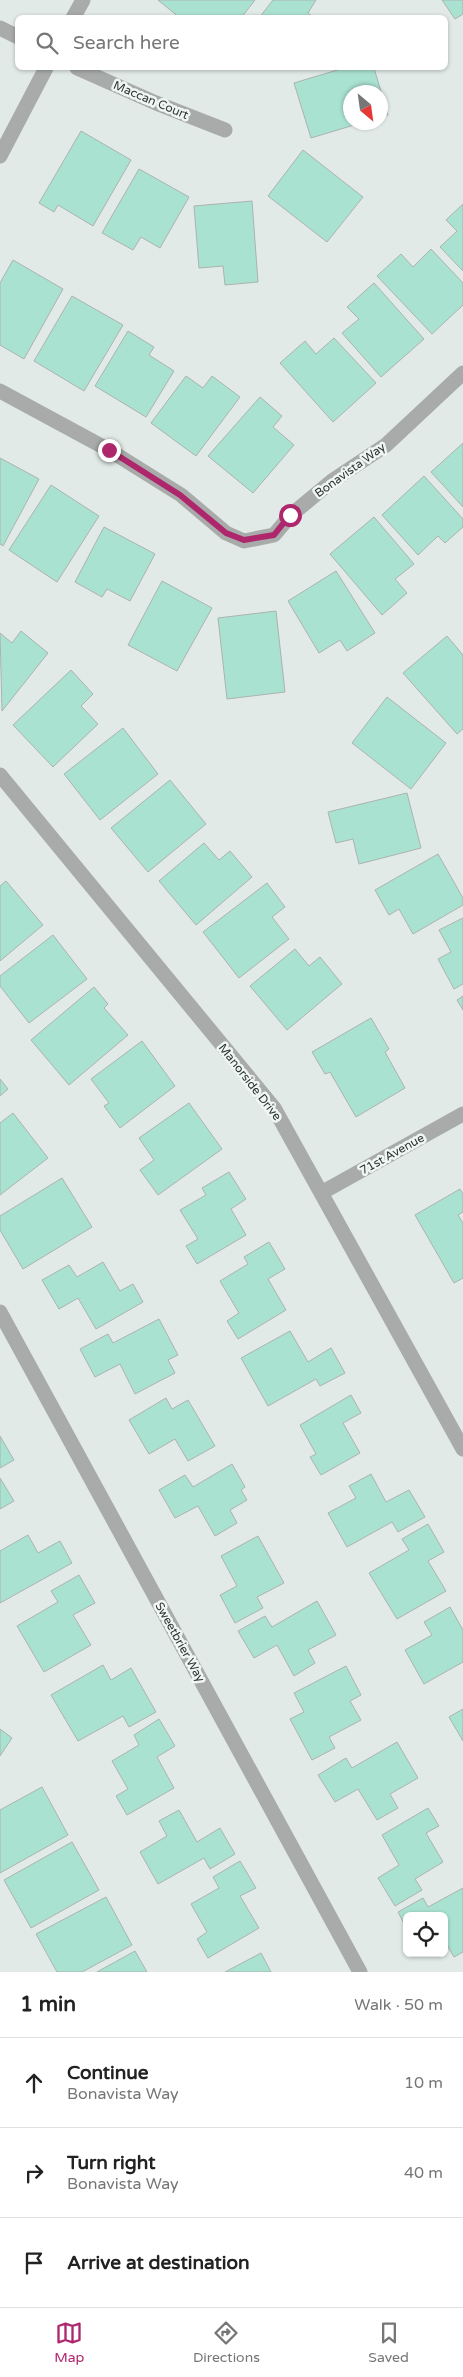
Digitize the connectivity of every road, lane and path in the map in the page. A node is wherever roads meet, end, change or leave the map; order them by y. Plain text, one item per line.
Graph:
1 (83, 0) edge
2 (75, 15) edge
3 (0, 28) edge
4 (15, 36) edge
5 (45, 70) edge
6 (82, 70) edge
7 (225, 130) dead end
8 (0, 156) edge
9 (463, 373) edge
10 (0, 391) edge
11 (0, 775) edge
12 (463, 1114) edge
13 (321, 1193) junction
14 (0, 1312) edge
15 (463, 1449) edge
16 (360, 1972) edge

1 - 2 street
3 - 4 street
5 - 8 street
6 - 7 street, Maccan Court
9 - 10 street, Bonavista Way
11 - 13 street, Manorside Drive
12 - 13 street, 71st Avenue
13 - 15 street, Manorside Drive
14 - 16 street, Sweetbrier Way

